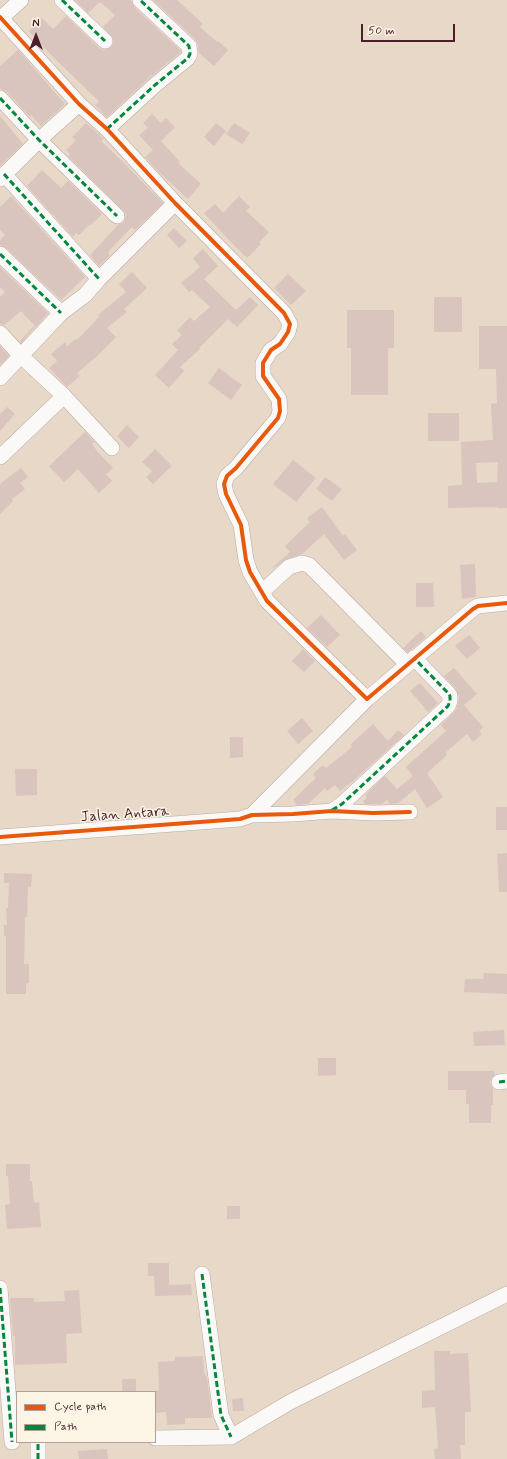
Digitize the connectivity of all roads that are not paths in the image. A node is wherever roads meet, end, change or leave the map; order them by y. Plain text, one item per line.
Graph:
1 (21, 0) edge
2 (62, 0) edge
3 (140, 0) edge
4 (0, 18) edge
5 (105, 41) dead end
6 (0, 98) edge
7 (79, 104) junction
8 (107, 129) junction
9 (39, 140) junction
10 (2, 176) edge
11 (175, 203) junction
12 (117, 216) dead end
13 (0, 254) edge
14 (99, 279) junction
15 (61, 313) junction
16 (0, 332) edge
17 (21, 356) junction
18 (0, 378) edge
19 (64, 396) junction
20 (112, 448) dead end
21 (0, 457) edge
22 (262, 592) junction
23 (507, 603) edge
24 (411, 661) junction
25 (367, 698) junction
26 (332, 811) junction
27 (410, 812) dead end
28 (252, 815) junction
29 (0, 837) edge
30 (202, 1274) dead end
31 (0, 1288) edge
32 (507, 1294) edge
33 (231, 1437) junction
34 (156, 1438) edge
35 (11, 1443) edge
36 (38, 1443) edge
37 (38, 1459) edge

1 - 4 street
2 - 5 street
3 - 8 street
4 - 7 street
6 - 9 street
7 - 8 street
7 - 9 street
8 - 11 street
9 - 10 street
9 - 12 street
10 - 14 street
11 - 14 street
11 - 22 street
13 - 15 street
14 - 15 street
15 - 17 street
16 - 17 street
17 - 18 street
17 - 19 street
19 - 20 street
19 - 21 street
22 - 24 street
22 - 25 street
23 - 24 street
24 - 25 street
24 - 26 street
25 - 28 street
26 - 27 street, Jalan Antara
26 - 28 street, Jalan Antara
28 - 29 street, Jalan Antara
30 - 33 street
31 - 35 street
32 - 33 street
33 - 34 street
36 - 37 street

